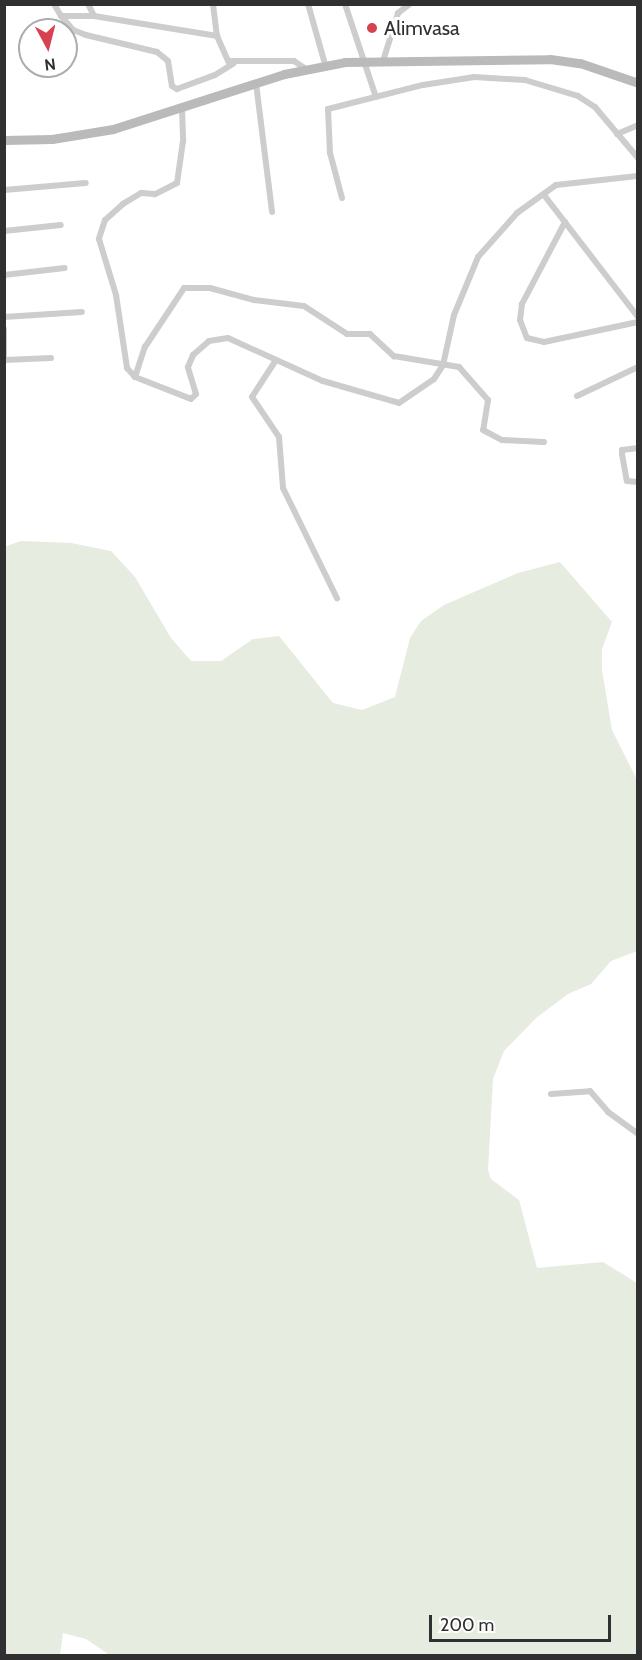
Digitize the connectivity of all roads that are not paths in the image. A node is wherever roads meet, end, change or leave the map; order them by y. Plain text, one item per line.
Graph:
1 (54, 4) edge
2 (88, 4) edge
3 (213, 4) edge
4 (308, 4) edge
5 (345, 4) edge
6 (410, 4) edge
7 (61, 16) junction
8 (94, 16) junction
9 (217, 36) junction
10 (366, 61) junction
11 (383, 61) junction
12 (234, 63) junction
13 (325, 64) junction
14 (306, 69) junction
15 (638, 83) edge
16 (256, 84) junction
17 (376, 97) junction
18 (182, 108) junction
19 (638, 125) edge
20 (617, 134) junction
21 (4, 140) edge
22 (638, 158) edge
23 (638, 176) edge
24 (86, 183) dead end
25 (4, 190) edge
26 (544, 195) junction
27 (342, 198) dead end
28 (272, 212) dead end
29 (565, 222) junction
30 (61, 225) dead end
31 (4, 231) edge
32 (65, 268) dead end
33 (4, 275) edge
34 (81, 312) dead end
35 (4, 317) edge
36 (638, 317) edge
37 (638, 322) edge
38 (4, 329) edge
39 (51, 358) dead end
40 (276, 360) junction
41 (443, 365) junction
42 (638, 367) edge
43 (135, 377) junction
44 (577, 396) dead end
45 (544, 442) dead end
46 (638, 448) edge
47 (638, 482) edge
48 (337, 598) dead end
49 (551, 1094) dead end
50 (638, 1134) edge

1 - 7 street
2 - 8 street
3 - 9 street
4 - 13 street
5 - 10 street
6 - 11 street
7 - 8 street
7 - 12 street
8 - 9 street
9 - 12 street
10 - 11 main road
10 - 13 main road
10 - 17 street
11 - 15 main road
12 - 14 street
13 - 14 main road
14 - 16 main road
16 - 18 main road
16 - 28 street
17 - 20 street
17 - 27 street
18 - 21 main road
18 - 43 street
19 - 20 street
20 - 22 street
23 - 26 street
24 - 25 street
26 - 29 street
26 - 41 street
29 - 36 street
29 - 37 street
30 - 31 street
32 - 33 street
34 - 35 street
38 - 39 street
40 - 41 street
40 - 43 street
40 - 48 street
41 - 43 street
41 - 45 street
42 - 44 street
46 - 47 street
49 - 50 street

